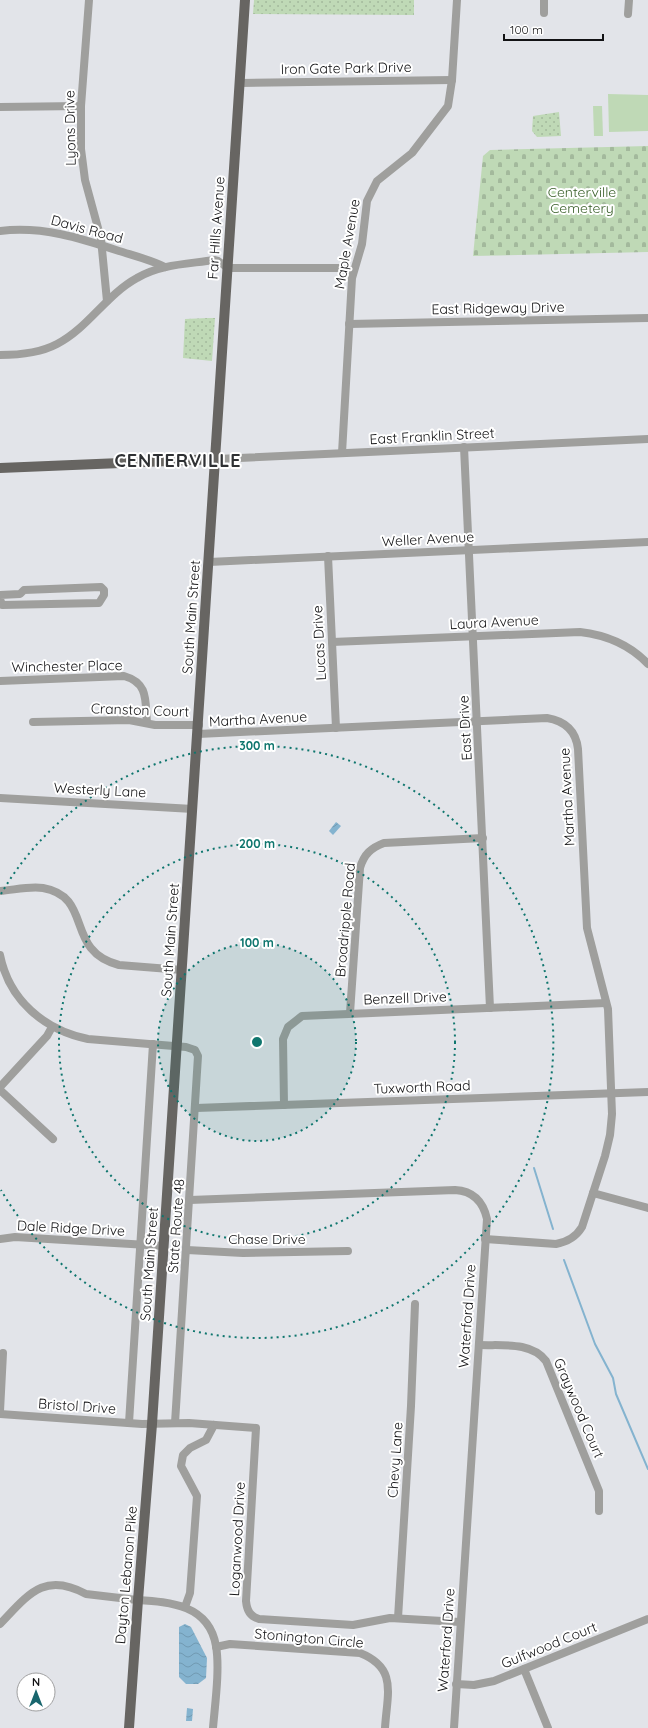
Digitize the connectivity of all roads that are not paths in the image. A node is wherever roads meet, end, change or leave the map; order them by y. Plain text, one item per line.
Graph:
1 (89, 0) edge
2 (245, 0) edge
3 (457, 0) edge
4 (544, 0) edge
5 (629, 0) edge
6 (544, 13) dead end
7 (628, 14) dead end
8 (452, 80) junction
9 (240, 83) junction
10 (81, 106) junction
11 (0, 107) edge
12 (0, 231) edge
13 (102, 245) junction
14 (165, 267) junction
15 (228, 268) junction
16 (353, 271) junction
17 (107, 300) junction
18 (648, 318) edge
19 (349, 324) junction
20 (0, 355) edge
21 (648, 439) edge
22 (464, 447) junction
23 (342, 453) junction
24 (217, 459) junction
25 (0, 468) edge
26 (648, 542) edge
27 (469, 550) junction
28 (328, 556) junction
29 (209, 562) junction
30 (0, 595) edge
31 (0, 599) edge
32 (473, 636) junction
33 (332, 642) junction
34 (648, 664) edge
35 (0, 681) edge
36 (34, 722) dead end
37 (477, 722) junction
38 (146, 723) junction
39 (336, 728) junction
40 (198, 730) junction
41 (2, 798) edge
42 (193, 809) junction
43 (483, 838) junction
44 (0, 891) edge
45 (0, 955) edge
46 (182, 970) junction
47 (2, 974) edge
48 (606, 1003) junction
49 (490, 1008) junction
50 (350, 1013) junction
51 (52, 1027) junction
52 (153, 1044) junction
53 (177, 1046) junction
54 (0, 1087) edge
55 (0, 1090) edge
56 (648, 1092) edge
57 (611, 1094) junction
58 (284, 1105) junction
59 (196, 1108) junction
60 (53, 1139) dead end
61 (593, 1193) junction
62 (190, 1200) junction
63 (648, 1208) edge
64 (0, 1239) edge
65 (485, 1239) junction
66 (140, 1245) junction
67 (164, 1246) junction
68 (187, 1250) junction
69 (348, 1251) dead end
70 (415, 1304) dead end
71 (479, 1345) junction
72 (3, 1353) dead end
73 (0, 1411) edge
74 (0, 1414) edge
75 (129, 1423) junction
76 (175, 1423) junction
77 (152, 1424) junction
78 (214, 1425) junction
79 (600, 1511) dead end
80 (138, 1600) junction
81 (185, 1607) junction
82 (398, 1618) junction
83 (648, 1619) edge
84 (460, 1622) junction
85 (0, 1624) edge
86 (216, 1647) junction
87 (524, 1669) junction
88 (456, 1684) junction
89 (129, 1728) edge
90 (214, 1728) edge
91 (385, 1728) edge
92 (454, 1728) edge
93 (548, 1728) edge

1 - 10 street, Lyons Drive
2 - 9 main road, Far Hills Avenue
3 - 8 street, Maple Avenue
4 - 6 street
5 - 7 street
8 - 9 street, Iron Gate Park Drive
8 - 16 street, Maple Avenue
9 - 15 main road, Far Hills Avenue
10 - 11 street
10 - 13 street, Lyons Drive
12 - 13 street, Davis Road
13 - 14 street, Davis Road
13 - 17 street, Lyons Drive
14 - 15 street
14 - 17 street
15 - 16 street
15 - 24 main road, Far Hills Avenue
16 - 19 street, Maple Avenue
17 - 20 street
18 - 19 street, East Ridgeway Drive
19 - 23 street, Maple Avenue
21 - 22 street, East Franklin Street
22 - 23 street, East Franklin Street
22 - 27 street, East Drive
23 - 24 street, East Franklin Street
24 - 25 main road
24 - 29 main road, South Main Street
26 - 27 street, Weller Avenue
27 - 28 street, Weller Avenue
27 - 32 street, East Drive
28 - 29 street, Weller Avenue
28 - 33 street, Lucas Drive
29 - 40 main road, South Main Street
30 - 31 street
32 - 33 street, Laura Avenue
32 - 34 street, Laura Avenue
32 - 37 street, East Drive
33 - 39 street, Lucas Drive
35 - 38 street, Winchester Place
36 - 38 street, Cranston Court
37 - 39 street, Martha Avenue
37 - 43 street, East Drive
37 - 48 street, Martha Avenue
38 - 40 street, Cranston Court
39 - 40 street, Martha Avenue
40 - 42 main road, South Main Street
41 - 42 street, Westerly Lane
42 - 46 main road, South Main Street
43 - 49 street, East Drive
43 - 50 street, Broadripple Road
44 - 46 street
45 - 47 street
46 - 53 main road, South Main Street
47 - 51 street
48 - 49 street, Benzell Drive
48 - 57 street, Martha Avenue
49 - 50 street, Benzell Drive
50 - 58 street, Benzell Drive
51 - 52 street
51 - 54 street
52 - 53 street
52 - 66 street, South Main Street
53 - 59 street, State Route 48
53 - 67 main road, South Main Street
55 - 60 street
56 - 57 street, Tuxworth Road
57 - 58 street, Tuxworth Road
57 - 61 street, Martha Avenue
58 - 59 street, Tuxworth Road
59 - 62 street, State Route 48
61 - 63 street
61 - 65 street, Martha Avenue
62 - 65 street, Waterford Drive
62 - 68 street, State Route 48
64 - 66 street, Dale Ridge Drive
65 - 71 street, Waterford Drive
66 - 67 street, Dale Ridge Drive
66 - 75 street, South Main Street
67 - 77 main road, South Main Street
68 - 69 street, Chase Drive
68 - 76 street, State Route 48
70 - 82 street, Chevy Lane
71 - 79 street, Graywood Court
71 - 84 street, Waterford Drive
72 - 73 street
74 - 75 street, Bristol Drive
75 - 77 street, Bristol Drive
76 - 77 street, Loganwood Drive
76 - 78 street, Loganwood Drive
77 - 80 main road, Dayton Lebanon Pike
78 - 81 street
78 - 82 street, Loganwood Drive
80 - 81 street
80 - 85 street
80 - 89 main road, Dayton Lebanon Pike
81 - 86 street
82 - 84 street, Loganwood Drive
83 - 87 street, Gulfwood Court
84 - 88 street, Waterford Drive
86 - 90 street
86 - 91 street, Stonington Circle
87 - 88 street, Gulfwood Court
87 - 93 street
88 - 92 street, Waterford Drive

